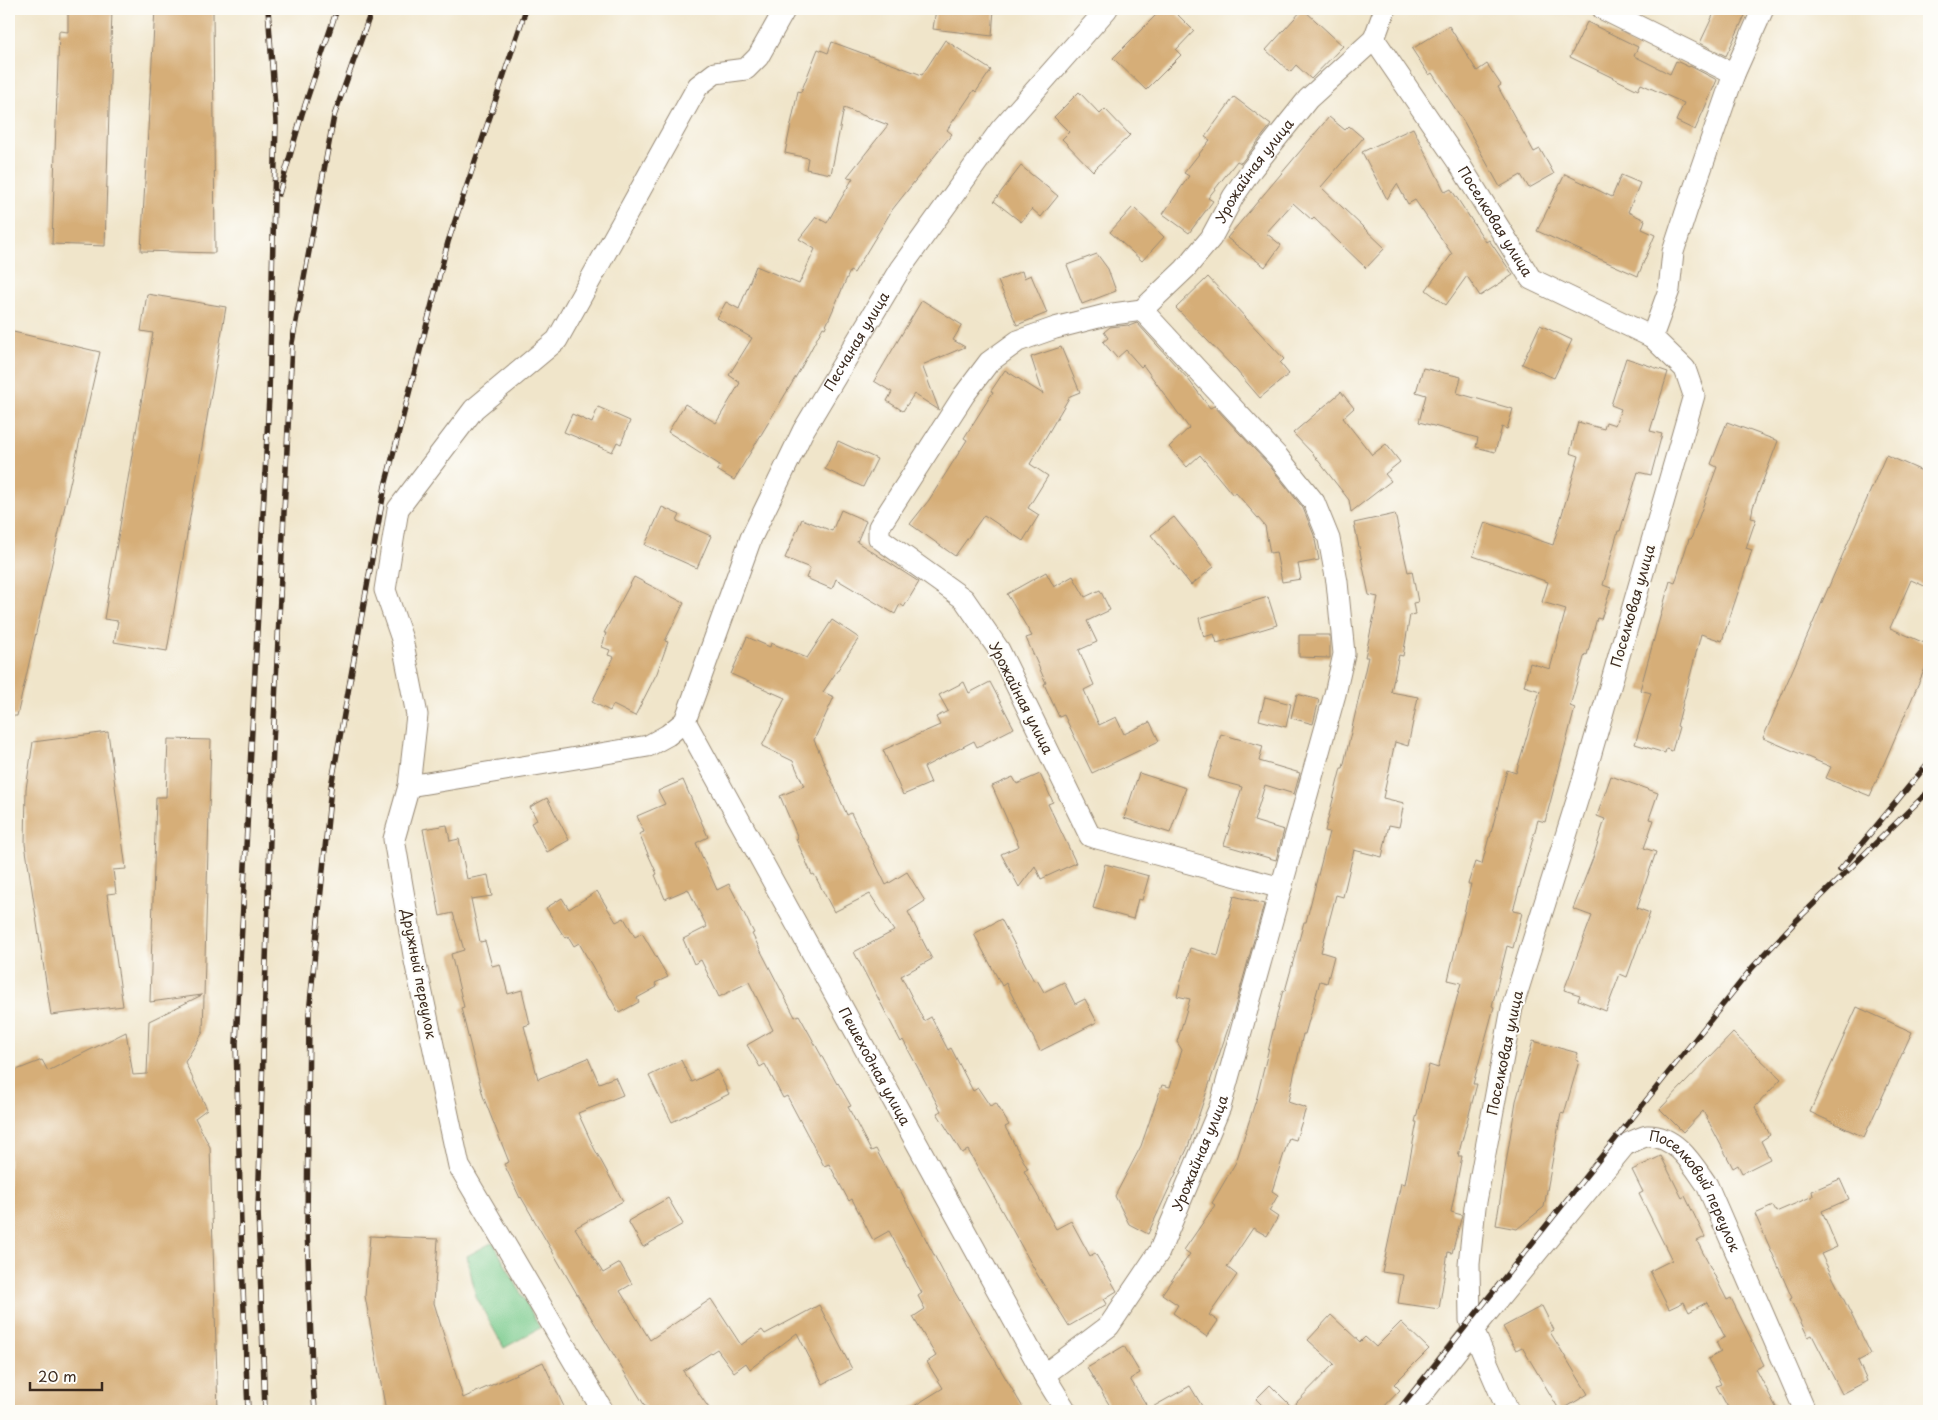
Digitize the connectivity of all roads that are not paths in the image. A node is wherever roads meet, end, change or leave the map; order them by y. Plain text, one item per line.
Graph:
1 (785, 9) edge
2 (1107, 9) edge
3 (1385, 9) edge
4 (1603, 9) edge
5 (1763, 9) edge
6 (1374, 38) junction
7 (1734, 74) junction
8 (1142, 310) junction
9 (1652, 337) junction
10 (685, 721) junction
11 (409, 786) junction
12 (1281, 888) junction
13 (1473, 1330) junction
14 (1044, 1375) junction
15 (603, 1411) edge
16 (1066, 1411) edge
17 (1409, 1411) edge
18 (1508, 1411) edge
19 (1805, 1411) edge

1 - 11 street, Дружный переулок
2 - 10 street, Песчаная улица
3 - 6 street
4 - 7 street
5 - 7 street
6 - 8 street, Урожайная улица
6 - 9 street, Поселковая улица
7 - 9 street
8 - 12 street, Урожайная улица
8 - 12 street, Урожайная улица
9 - 13 street, Поселковая улица
10 - 11 street
10 - 14 street, Пешеходная улица
11 - 15 street, Дружный переулок
12 - 14 street, Урожайная улица
13 - 17 street
13 - 18 street, Поселковая улица
13 - 19 street, Поселковый переулок
14 - 16 street, Пешеходная улица

